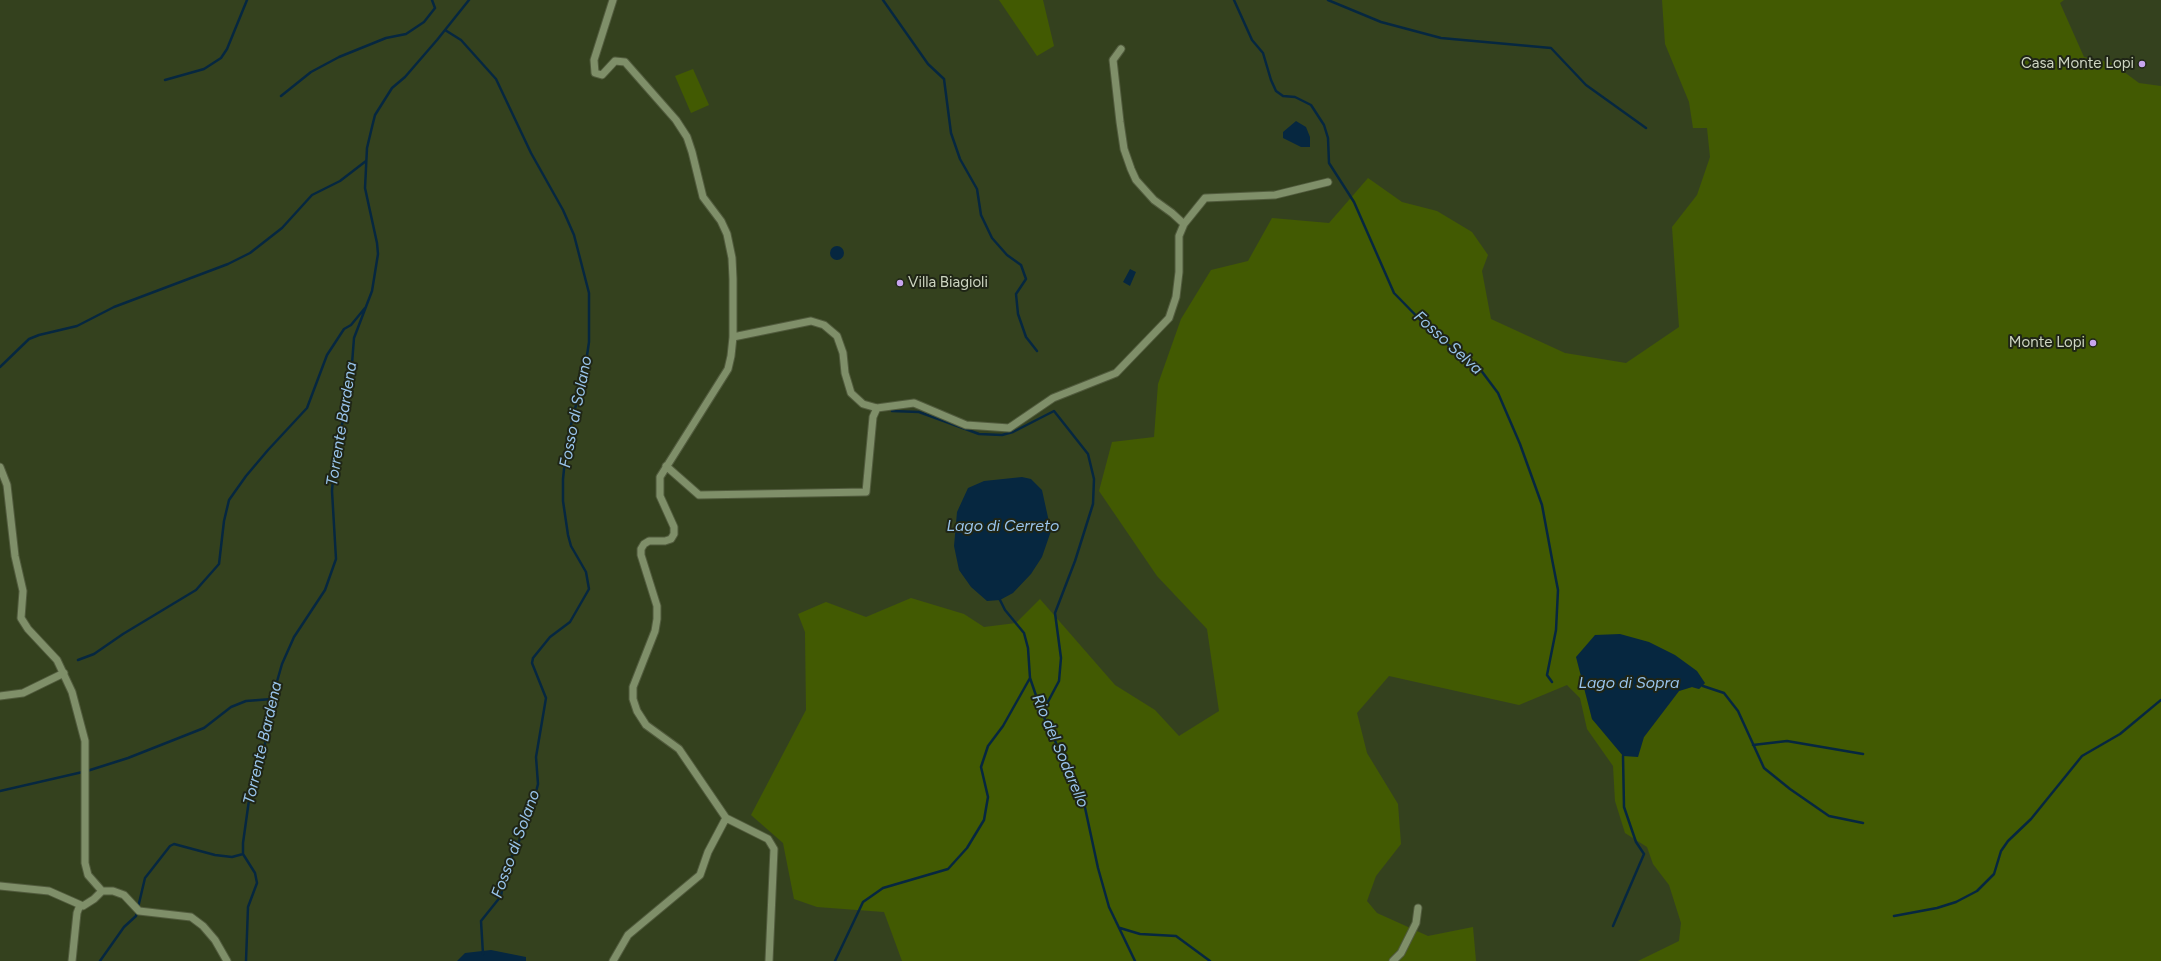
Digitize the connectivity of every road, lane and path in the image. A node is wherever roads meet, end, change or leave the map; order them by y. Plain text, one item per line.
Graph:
1 (613, 0) edge
2 (1121, 49) dead end
3 (1328, 182) dead end
4 (1184, 224) junction
5 (733, 337) junction
6 (877, 408) junction
7 (666, 466) junction
8 (0, 467) edge
9 (64, 673) junction
10 (0, 696) edge
11 (726, 818) junction
12 (0, 886) edge
13 (102, 891) junction
14 (80, 905) junction
15 (1418, 908) dead end
16 (72, 961) edge
17 (228, 961) edge
18 (613, 961) edge
19 (769, 961) edge
20 (1393, 961) edge

1 - 5 street
2 - 4 street
3 - 4 street
4 - 6 street
5 - 6 street
5 - 7 street
6 - 7 street
7 - 11 street
8 - 9 street
9 - 10 street
9 - 13 street
11 - 18 street
11 - 19 street
12 - 14 street
13 - 14 street
13 - 17 street
14 - 16 street
15 - 20 street

